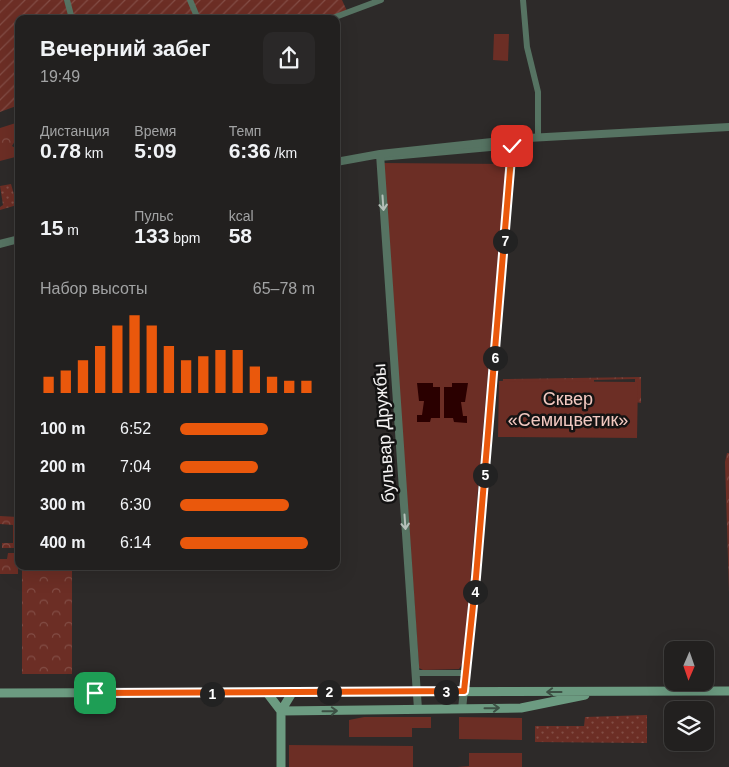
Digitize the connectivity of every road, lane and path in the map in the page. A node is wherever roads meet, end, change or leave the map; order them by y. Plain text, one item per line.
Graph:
1 (67, 0) edge
2 (190, 0) edge
3 (381, 0) edge
4 (523, 0) edge
5 (71, 15) edge
6 (196, 15) edge
7 (340, 15) edge
8 (729, 127) edge
9 (538, 138) junction
10 (513, 143) junction
11 (380, 156) junction
12 (340, 161) edge
13 (15, 240) edge
14 (0, 244) edge
15 (416, 673) junction
16 (466, 674) junction
17 (464, 691) junction
18 (729, 691) edge
19 (417, 692) junction
20 (602, 692) junction
21 (0, 693) edge
22 (292, 693) junction
23 (268, 694) junction
24 (418, 709) junction
25 (462, 709) junction
26 (281, 711) junction
27 (281, 767) edge

1 - 5 street
2 - 6 street
3 - 7 street
4 - 9 street
8 - 9 street
9 - 10 street
10 - 11 street
10 - 16 street
11 - 12 street
11 -> 15 street, бульвар Дружбы
13 - 14 street
15 - 16 street
15 - 19 street, бульвар Дружбы
16 - 17 street
17 - 19 main road
20 -> 17 main road
17 - 25 street
18 - 20 main road
19 - 22 main road
19 - 24 street, бульвар Дружбы
25 -> 20 main road
21 - 23 main road
22 - 23 main road
22 - 26 main road
23 - 26 main road
24 - 25 main road
26 -> 24 main road
26 - 27 main road

